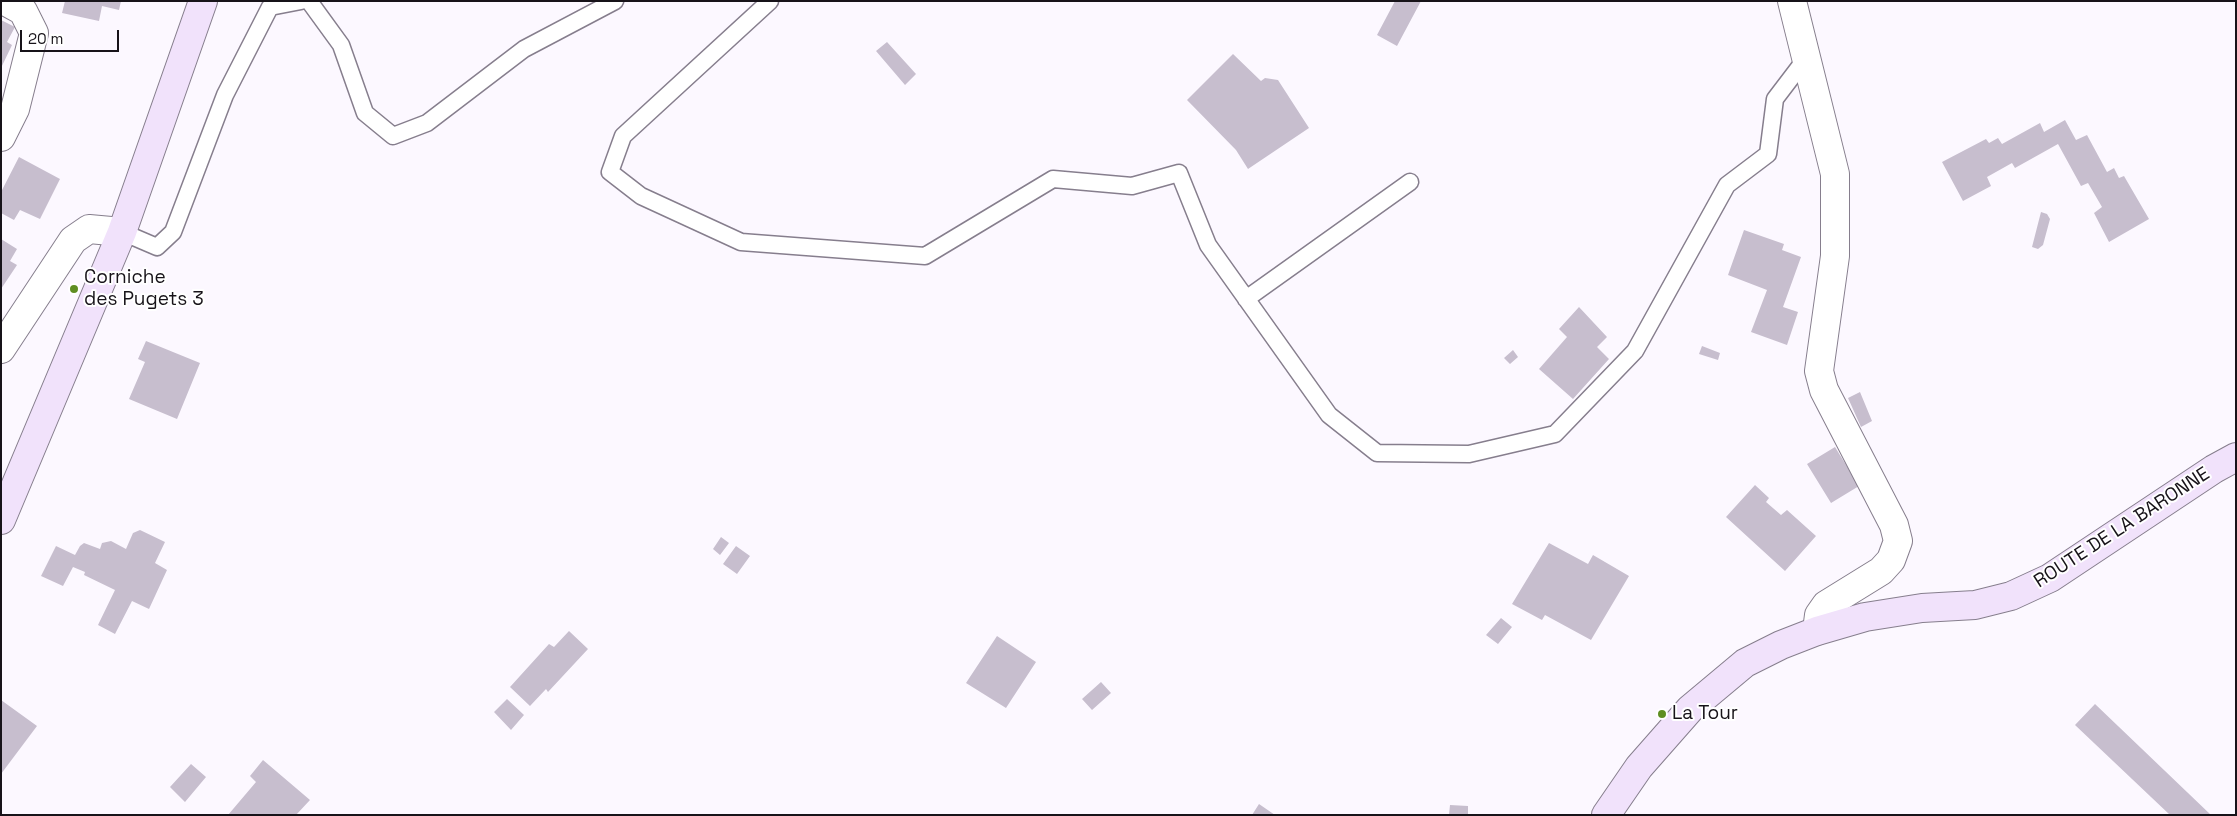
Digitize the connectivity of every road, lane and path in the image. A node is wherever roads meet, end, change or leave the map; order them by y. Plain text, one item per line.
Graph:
1 (5, 1) edge
2 (203, 1) edge
3 (301, 1) edge
4 (309, 1) edge
5 (616, 1) edge
6 (770, 1) edge
7 (1792, 1) edge
8 (1807, 57) junction
9 (1, 137) edge
10 (1410, 182) dead end
11 (122, 232) junction
12 (1246, 299) junction
13 (1, 349) edge
14 (2236, 457) edge
15 (1, 520) edge
16 (1817, 631) junction
17 (1606, 815) edge

1 - 9 street
2 - 11 main road
3 - 11 lane
4 - 5 lane
6 - 12 lane
7 - 8 street
8 - 12 lane
8 - 16 street
10 - 12 lane
11 - 13 street
11 - 15 main road
14 - 16 main road, ROUTE DE LA BARONNE
16 - 17 main road, ROUTE DE LA BARONNE

